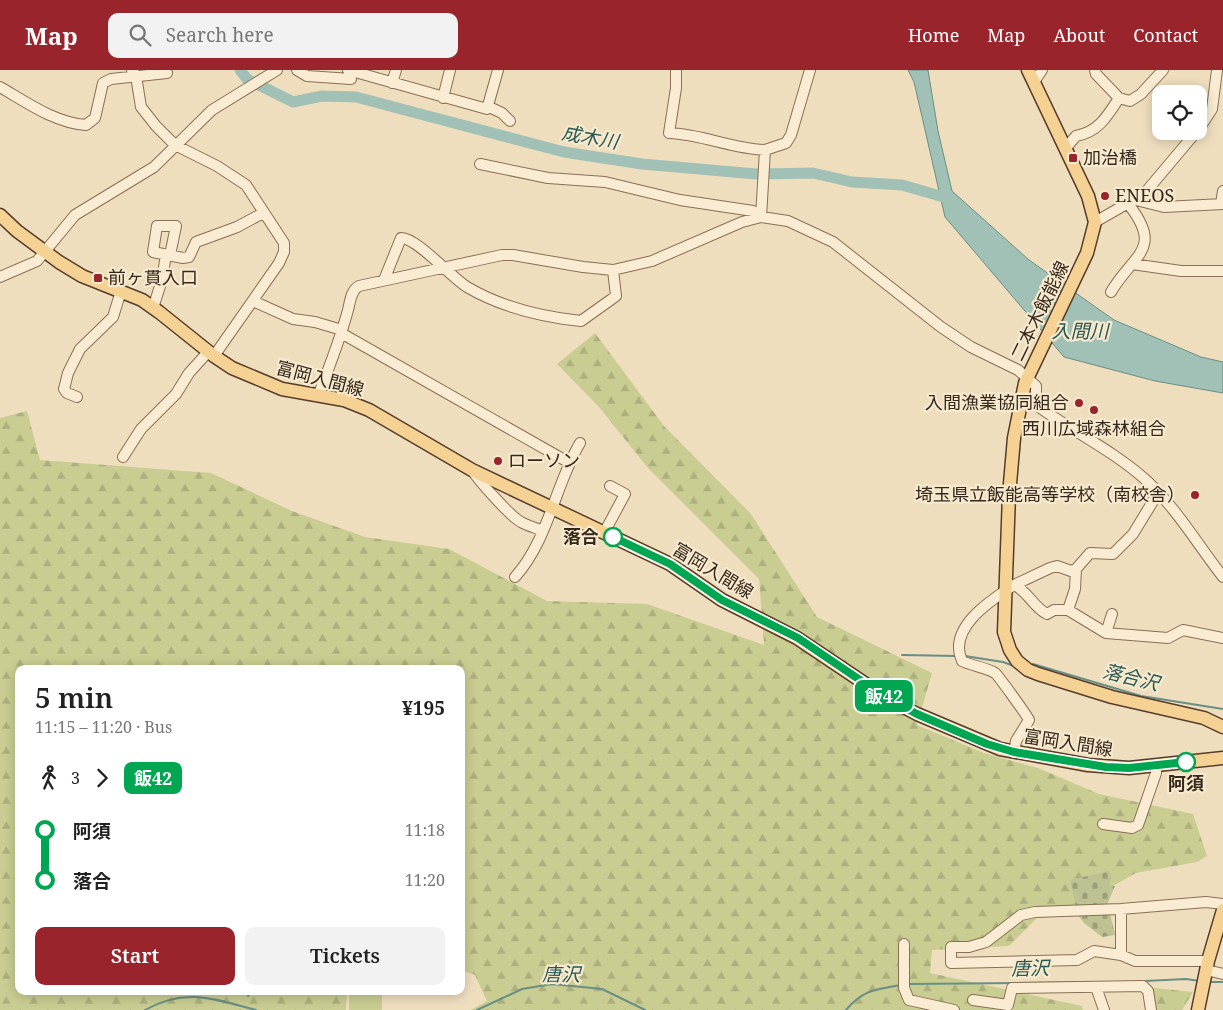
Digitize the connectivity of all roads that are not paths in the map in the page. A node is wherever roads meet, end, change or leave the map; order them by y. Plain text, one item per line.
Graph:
1 (277, 70) edge
2 (297, 70) edge
3 (396, 70) edge
4 (450, 70) edge
5 (498, 70) edge
6 (676, 70) edge
7 (810, 70) edge
8 (1042, 70) edge
9 (1095, 70) edge
10 (1163, 70) edge
11 (1217, 70) edge
12 (134, 73) edge
13 (167, 73) dead end
14 (349, 75) edge
15 (1223, 75) edge
16 (1031, 76) edge
17 (392, 83) junction
18 (0, 87) edge
19 (443, 98) junction
20 (1119, 98) junction
21 (487, 106) junction
22 (1207, 116) edge
23 (510, 121) dead end
24 (1190, 140) edge
25 (175, 145) junction
26 (1065, 149) junction
27 (764, 154) junction
28 (480, 164) dead end
29 (1223, 191) edge
30 (1133, 202) junction
31 (1222, 204) edge
32 (263, 213) junction
33 (0, 215) edge
34 (761, 217) junction
35 (1095, 222) junction
36 (45, 253) junction
37 (1132, 264) junction
38 (442, 267) junction
39 (613, 270) junction
40 (1223, 271) edge
41 (0, 277) edge
42 (384, 280) junction
43 (121, 291) junction
44 (1111, 292) dead end
45 (253, 301) junction
46 (153, 308) junction
47 (342, 331) junction
48 (211, 354) junction
49 (1035, 380) junction
50 (318, 396) junction
51 (77, 397) dead end
52 (580, 443) dead end
53 (123, 457) dead end
54 (568, 462) junction
55 (472, 470) junction
56 (610, 486) dead end
57 (1158, 492) junction
58 (554, 508) junction
59 (543, 531) junction
60 (604, 533) junction
61 (1076, 569) junction
62 (516, 577) dead end
63 (1223, 577) edge
64 (1009, 588) junction
65 (1068, 610) junction
66 (1112, 614) dead end
67 (1106, 633) junction
68 (1223, 638) edge
69 (1223, 727) edge
70 (1014, 752) junction
71 (1223, 758) edge
72 (1156, 766) junction
73 (1103, 824) dead end
74 (1223, 904) edge
75 (1121, 909) junction
76 (1223, 910) edge
77 (904, 944) dead end
78 (1121, 955) junction
79 (1205, 973) junction
80 (1223, 974) edge
81 (1096, 987) junction
82 (974, 1000) dead end
83 (954, 1010) edge
84 (1104, 1010) edge
85 (1151, 1010) edge
86 (1198, 1010) edge

1 - 25 street
2 - 14 street
3 - 17 street
4 - 19 street
5 - 21 street
6 - 27 street
7 - 27 street
8 - 16 street
9 - 20 street
10 - 20 street
11 - 15 street
11 - 22 street
12 - 13 street
12 - 18 street
12 - 25 street
14 - 17 street
16 - 26 main road, 二本木飯能線
17 - 19 street
19 - 21 street
20 - 26 street
21 - 23 street
24 - 30 street
25 - 32 street
25 - 36 street
26 - 35 main road, 二本木飯能線
27 - 34 street
28 - 34 street
29 - 31 street
30 - 31 street
30 - 35 street
30 - 37 street
32 - 45 street
32 - 46 street
33 - 36 main road, 富岡入間線
34 - 39 street
34 - 49 street
35 - 49 main road, 二本木飯能線
36 - 41 street
36 - 43 main road, 富岡入間線
37 - 40 street
37 - 44 street
38 - 39 street
38 - 39 street
38 - 42 street
38 - 42 street
42 - 47 street
43 - 46 main road, 富岡入間線
43 - 51 street
45 - 47 street
45 - 48 street
46 - 48 main road, 富岡入間線
47 - 50 street
47 - 54 street
48 - 50 main road, 富岡入間線
48 - 53 street
49 - 57 street
49 - 64 main road, 二本木飯能線
50 - 55 main road, 富岡入間線
52 - 54 street
54 - 58 street
55 - 58 main road, 富岡入間線
55 - 59 street
56 - 60 street
57 - 61 street
57 - 63 street
58 - 59 street
58 - 60 main road, 富岡入間線
59 - 62 street
60 - 70 main road, 富岡入間線
61 - 64 street
61 - 65 street
64 - 65 street
64 - 69 main road, 二本木飯能線
64 - 70 street
65 - 67 street
66 - 67 street
67 - 68 street
70 - 72 main road, 富岡入間線
71 - 72 main road, 富岡入間線
72 - 73 street
74 - 75 street
75 - 78 street
75 - 78 street
76 - 79 main road
77 - 83 street
78 - 79 street
79 - 80 street
79 - 86 main road
81 - 82 street
81 - 84 street
81 - 85 street

